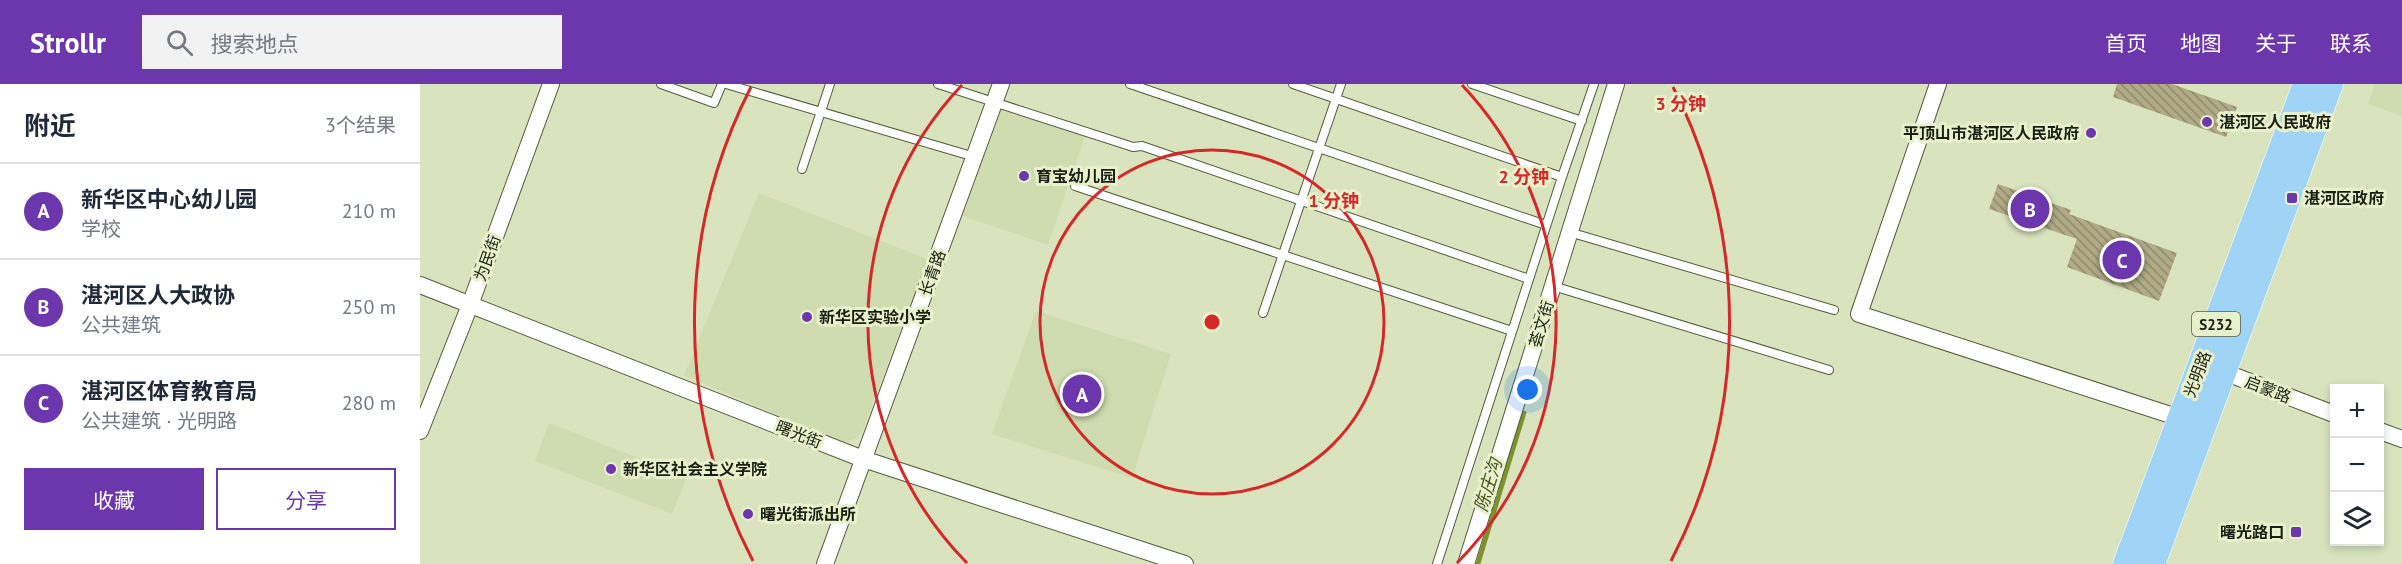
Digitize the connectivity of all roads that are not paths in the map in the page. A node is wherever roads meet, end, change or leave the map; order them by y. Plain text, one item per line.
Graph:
1 (551, 84) edge
2 (661, 84) edge
3 (724, 84) edge
4 (830, 84) edge
5 (938, 84) edge
6 (1001, 84) edge
7 (1130, 84) edge
8 (1293, 84) edge
9 (1341, 84) edge
10 (1472, 84) edge
11 (1594, 84) edge
12 (1616, 84) edge
13 (1938, 84) edge
14 (2318, 86) edge
15 (1336, 99) junction
16 (995, 101) junction
17 (820, 112) junction
18 (1582, 121) junction
19 (1319, 148) junction
20 (975, 158) junction
21 (802, 170) dead end
22 (1562, 177) junction
23 (1075, 186) dead end
24 (1301, 202) junction
25 (1546, 225) junction
26 (1569, 232) junction
27 (1283, 255) junction
28 (1529, 279) junction
29 (420, 285) edge
30 (1553, 286) junction
31 (470, 305) junction
32 (1834, 310) dead end
33 (1263, 313) dead end
34 (1512, 331) junction
35 (2212, 368) junction
36 (1829, 370) dead end
37 (2330, 412) edge
38 (2180, 418) junction
39 (420, 431) edge
40 (2384, 433) edge
41 (2402, 439) edge
42 (863, 459) junction
43 (825, 564) edge
44 (1185, 564) edge
45 (1437, 564) edge
46 (1466, 564) edge
47 (2126, 564) edge
48 (2152, 564) edge

1 - 31 street, 为民街
2 - 3 lane
3 - 17 lane
4 - 17 lane
5 - 16 lane
6 - 16 street, 长青路
7 - 19 lane
8 - 15 lane
9 - 15 lane
10 - 18 lane
11 - 18 lane
12 - 26 street, 荟文街
13 - 38 street
14 - 35 main road, 光明路 / S232
15 - 19 lane
15 - 22 lane
16 - 20 street, 长青路
16 - 24 lane
17 - 20 lane
17 - 21 lane
18 - 22 lane
19 - 24 lane
19 - 25 lane
20 - 42 street, 长青路
22 - 25 lane
23 - 27 lane
24 - 27 lane
24 - 28 lane
25 - 28 lane
26 - 30 street, 荟文街
26 - 32 lane
27 - 33 lane
27 - 34 lane
28 - 34 lane
29 - 31 street, 曙光街
30 - 36 lane
30 - 46 street, 荟文街
31 - 39 street, 为民街
31 - 42 street, 曙光街
34 - 45 lane
35 - 37 street, 启蒙路
35 - 38 main road, 光明路 / S232
35 - 48 main road, 光明路 / S232
38 - 47 main road, 光明路 / S232
40 - 41 street
42 - 43 street, 长青路
42 - 44 street, 曙光街

